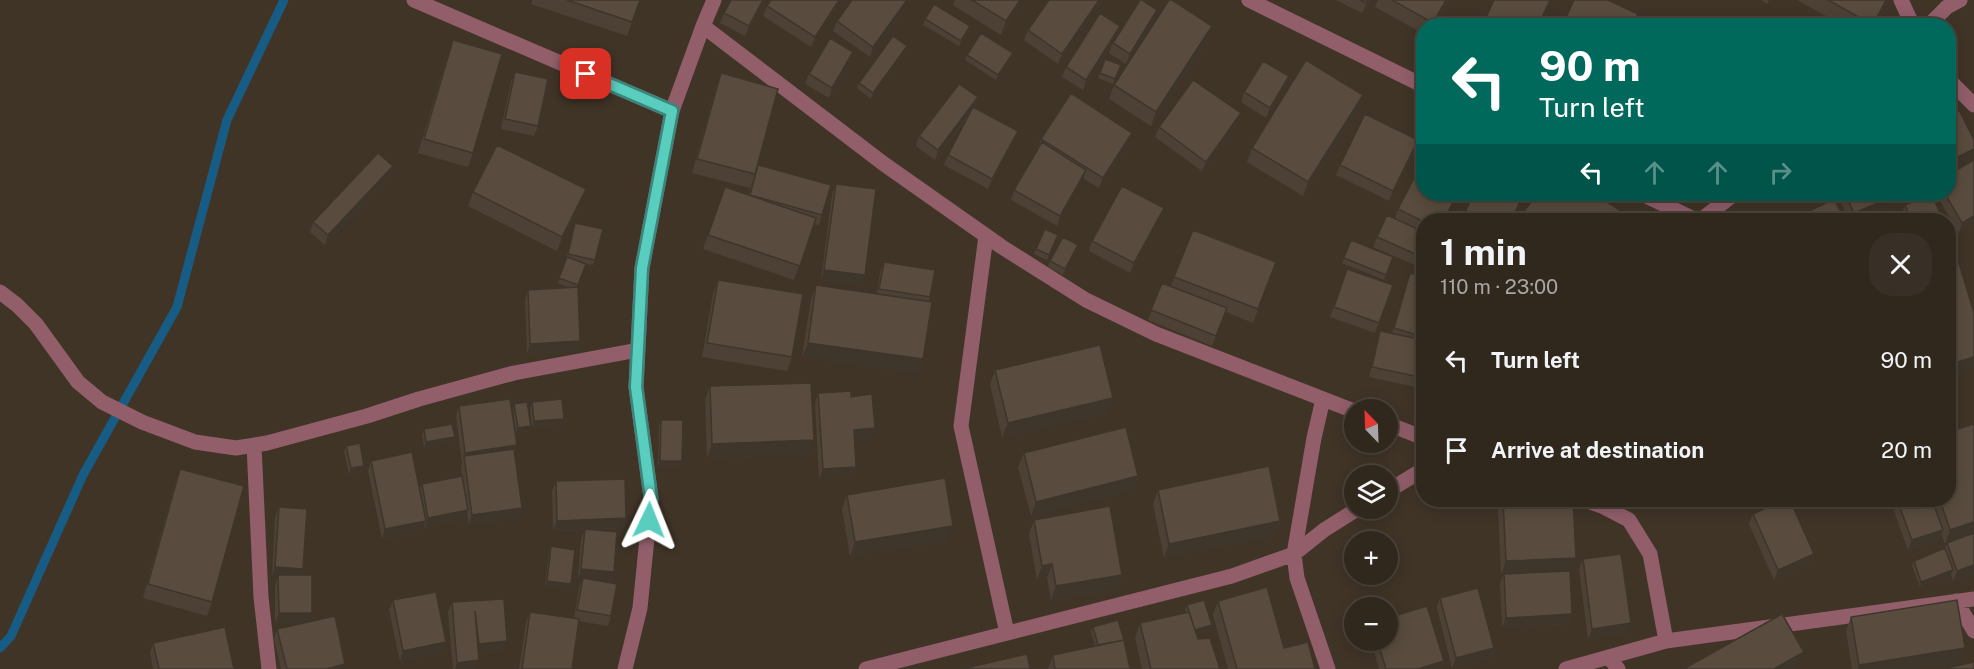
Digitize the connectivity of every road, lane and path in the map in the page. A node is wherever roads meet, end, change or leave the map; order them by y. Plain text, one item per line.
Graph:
1 (414, 0) edge
2 (714, 0) edge
3 (1249, 0) edge
4 (1901, 0) edge
5 (1960, 0) edge
6 (1909, 18) edge
7 (1936, 18) edge
8 (702, 26) junction
9 (1416, 82) edge
10 (1956, 87) edge
11 (1974, 105) edge
12 (672, 111) junction
13 (1657, 201) edge
14 (1725, 201) edge
15 (1684, 213) edge
16 (1708, 213) edge
17 (986, 236) junction
18 (0, 292) edge
19 (638, 350) junction
20 (1323, 399) junction
21 (1344, 407) edge
22 (1398, 428) edge
23 (1416, 435) edge
24 (254, 445) junction
25 (1416, 474) edge
26 (1398, 485) edge
27 (1604, 507) edge
28 (1344, 517) edge
29 (1294, 554) junction
30 (1974, 599) edge
31 (1956, 601) junction
32 (1974, 631) edge
33 (1007, 633) junction
34 (1666, 641) junction
35 (1614, 663) edge
36 (269, 669) edge
37 (625, 669) edge
38 (866, 669) edge
39 (1328, 669) edge
40 (1566, 669) edge

1 - 12 street
2 - 8 street
3 - 9 street
4 - 6 street
5 - 7 street
8 - 12 street
8 - 17 street
10 - 11 street
12 - 19 street
13 - 15 street
14 - 16 street
17 - 20 street
17 - 33 street
18 - 24 street
19 - 24 street
19 - 37 street
20 - 21 street
20 - 29 street
22 - 23 street
24 - 36 street
25 - 26 street
27 - 34 street
28 - 29 street
29 - 33 street
29 - 39 street
30 - 31 street
31 - 32 street
31 - 34 street
33 - 38 street
34 - 35 street
35 - 40 street

